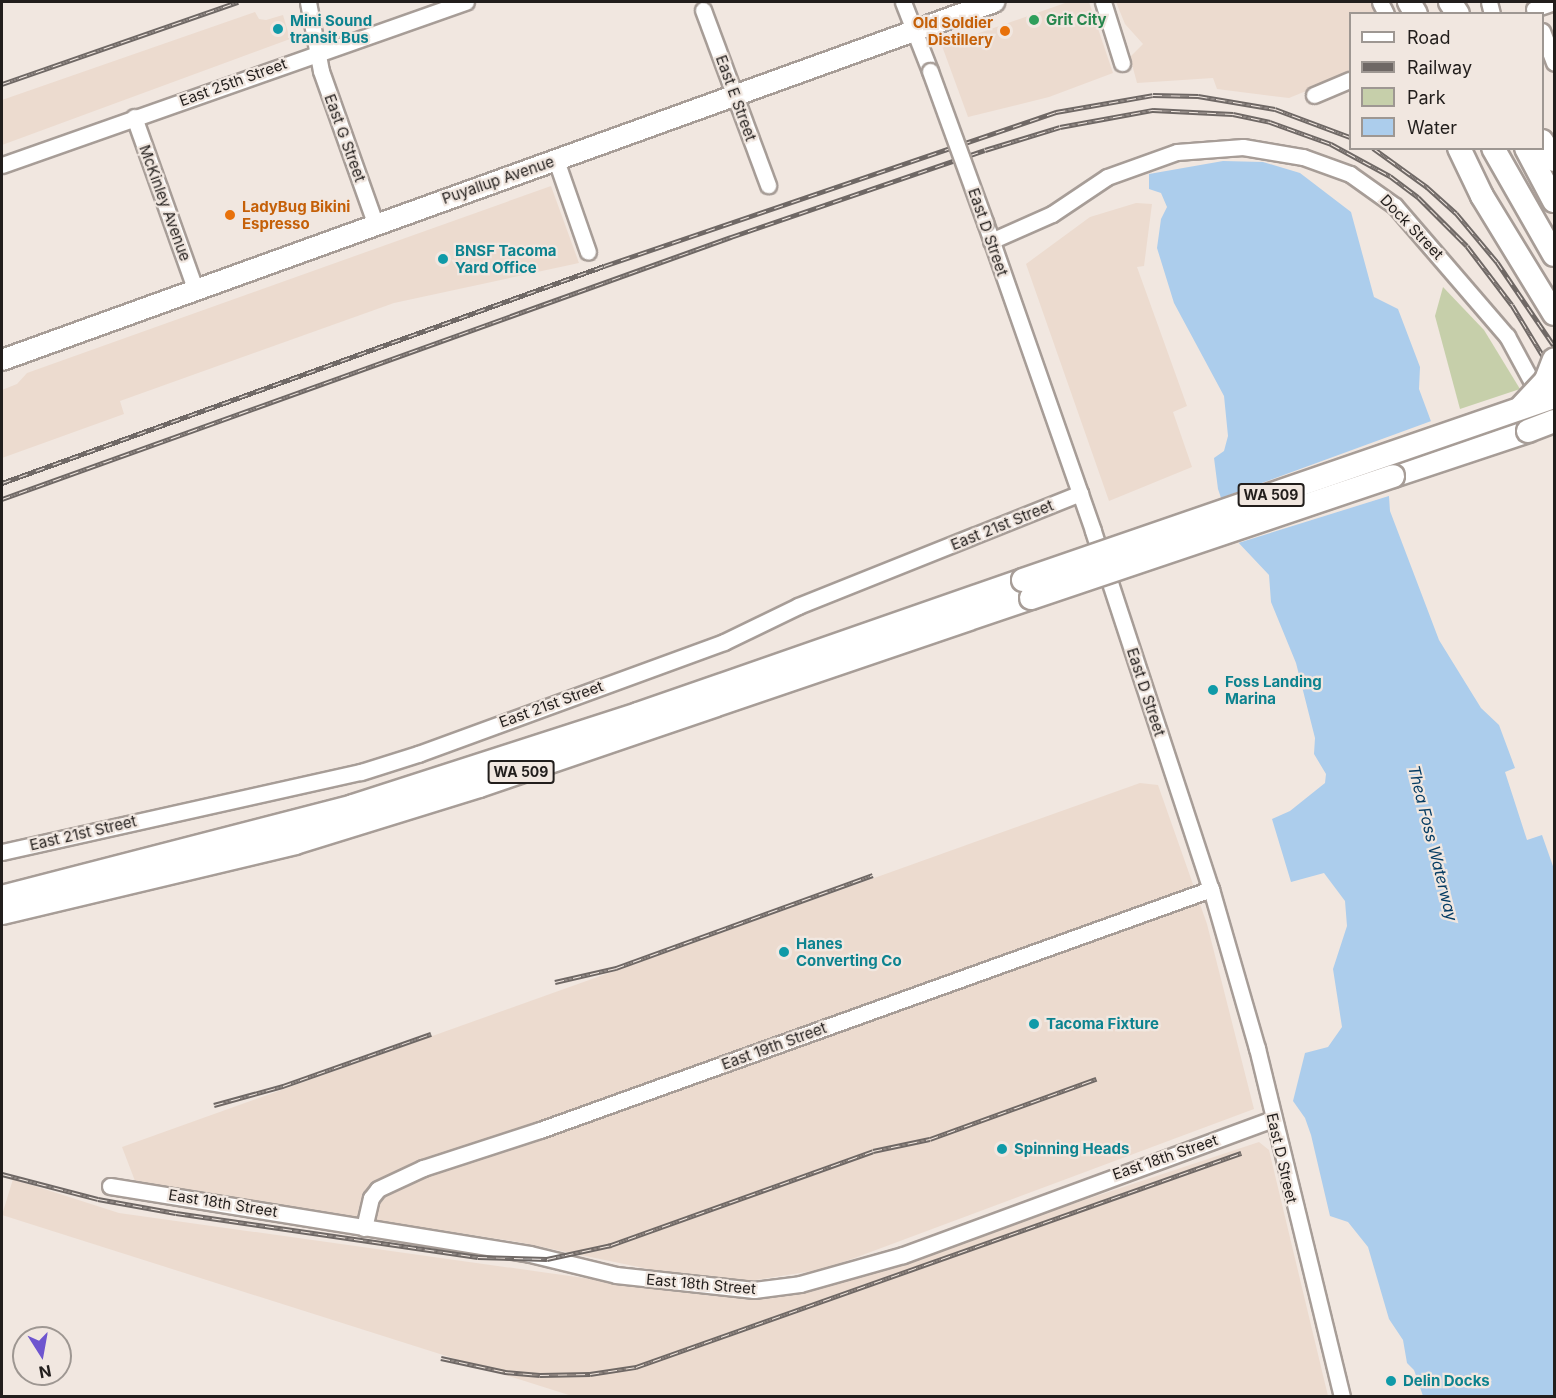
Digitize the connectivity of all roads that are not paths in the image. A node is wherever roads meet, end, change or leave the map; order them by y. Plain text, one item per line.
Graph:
1 (306, 2) edge
2 (466, 2) edge
3 (903, 2) edge
4 (994, 2) edge
5 (1103, 2) edge
6 (1554, 2) edge
7 (1534, 8) edge
8 (703, 10) dead end
9 (915, 30) junction
10 (1544, 36) edge
11 (316, 52) junction
12 (1122, 63) dead end
13 (1554, 63) edge
14 (1349, 80) edge
15 (735, 94) junction
16 (1314, 95) dead end
17 (134, 117) junction
18 (1544, 144) edge
19 (1460, 150) edge
20 (1494, 150) edge
21 (1527, 150) edge
22 (556, 160) junction
23 (1554, 160) edge
24 (2, 165) edge
25 (768, 185) dead end
26 (1554, 201) edge
27 (375, 223) junction
28 (991, 241) junction
29 (588, 252) dead end
30 (1554, 255) edge
31 (195, 288) junction
32 (1553, 316) edge
33 (1554, 359) edge
34 (2, 360) edge
35 (1554, 397) edge
36 (1518, 410) junction
37 (1554, 422) edge
38 (1554, 429) edge
39 (1528, 431) junction
40 (1078, 486) junction
41 (1027, 589) junction
42 (2, 852) edge
43 (170, 876) junction
44 (1211, 889) junction
45 (2, 897) edge
46 (2, 913) edge
47 (2, 928) edge
48 (1273, 1119) junction
49 (110, 1186) dead end
50 (364, 1228) junction
51 (1341, 1396) edge

1 - 11 street, East G Street
2 - 11 street, East 25th Street
3 - 9 street, East D Street
4 - 9 main road, Puyallup Avenue
5 - 12 street
6 - 7 street
8 - 15 street, East E Street
9 - 15 main road, Puyallup Avenue
9 - 28 street, East D Street, bridge
10 - 13 street
11 - 17 street, East 25th Street
11 - 27 street, East G Street
14 - 16 street
15 - 22 main road, Puyallup Avenue
15 - 25 street, East E Street
17 - 24 street, East 25th Street
17 - 31 street, McKinley Avenue
18 - 23 highway
19 - 32 highway
20 - 30 highway
21 - 26 highway
22 - 27 main road, Puyallup Avenue
22 - 29 street
27 - 31 main road, Puyallup Avenue
28 - 38 street, Dock Street
28 - 40 street, East D Street
31 - 34 main road, Puyallup Avenue
33 - 36 highway, bridge
35 - 36 highway, WA 509, bridge
36 - 41 highway, WA 509, bridge
37 - 39 highway, WA 509, bridge
38 - 39 highway, bridge
39 - 41 highway, WA 509, bridge
40 - 42 street, East 21st Street
40 - 44 street, East D Street
41 - 43 highway, WA 509
41 - 45 highway, WA 509
43 - 46 highway, WA 509
43 - 47 highway
44 - 48 street, East D Street
44 - 50 street, East 19th Street
48 - 50 street, East 18th Street
48 - 51 street, East D Street
49 - 50 street, East 18th Street

